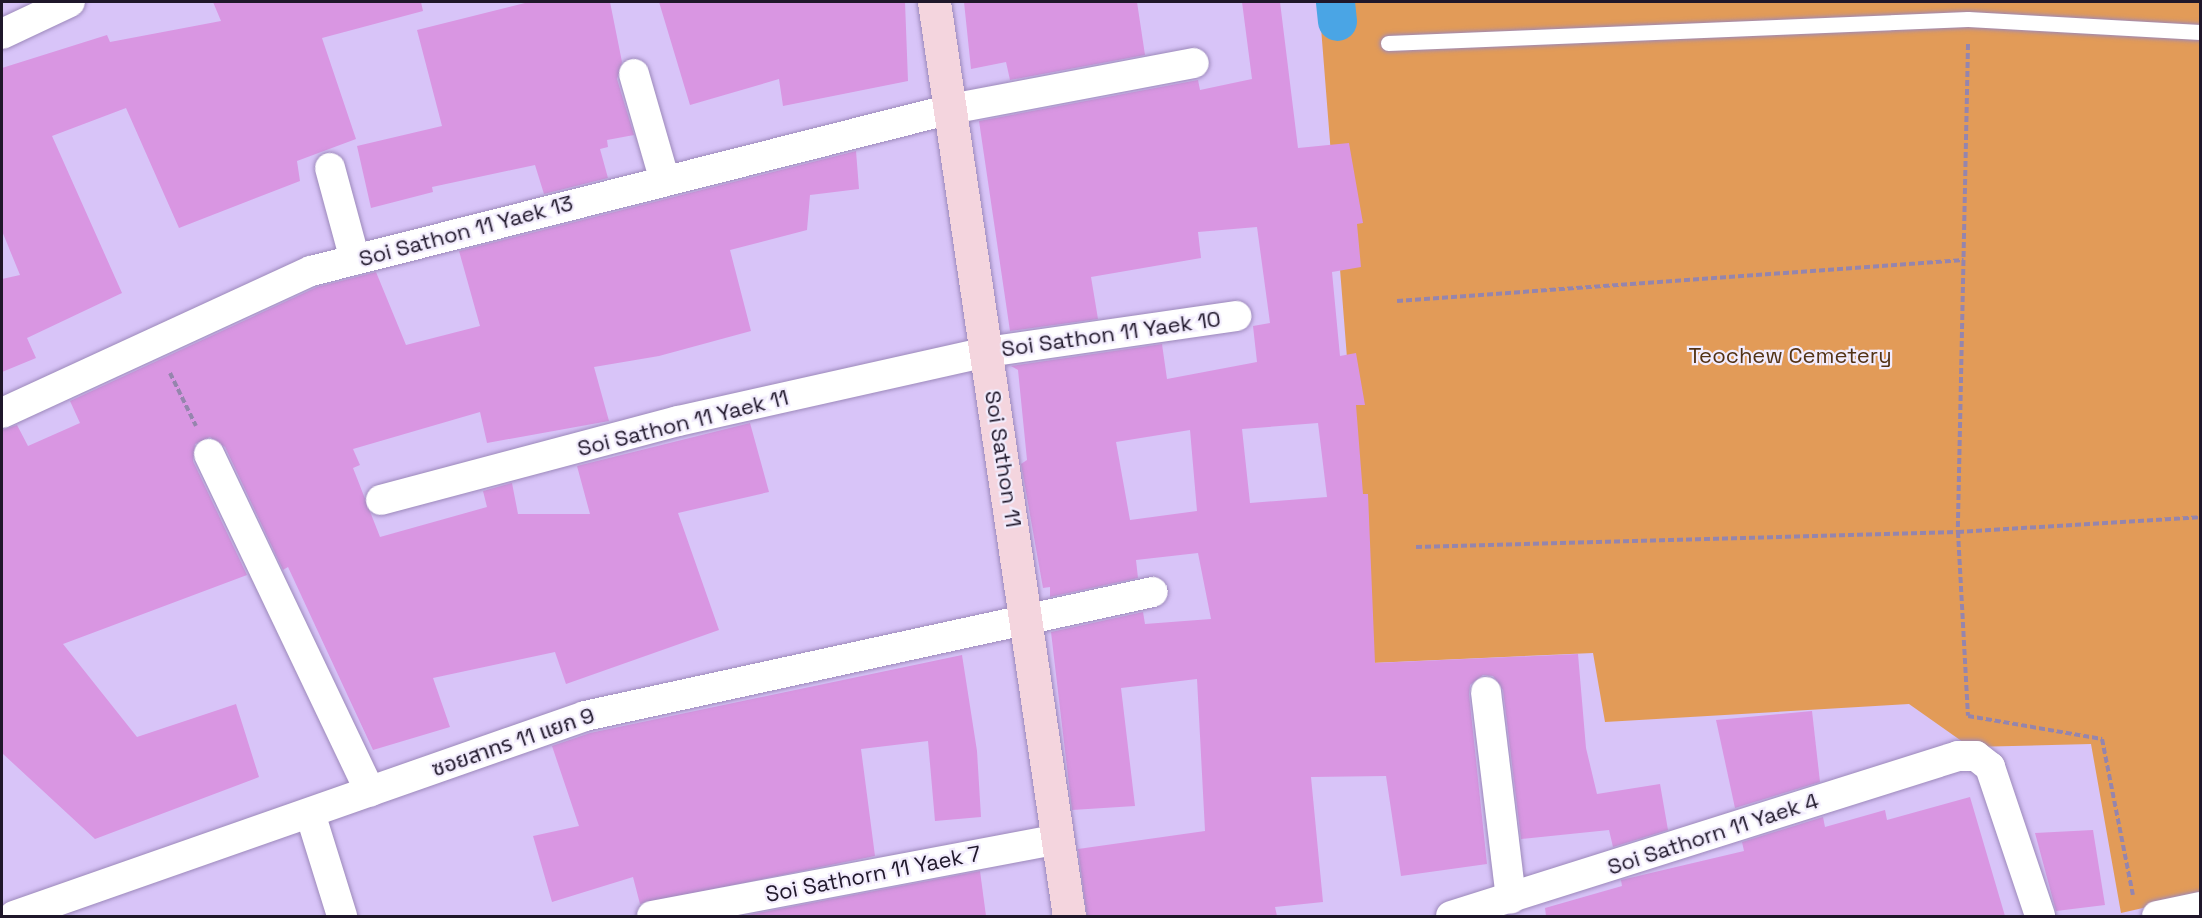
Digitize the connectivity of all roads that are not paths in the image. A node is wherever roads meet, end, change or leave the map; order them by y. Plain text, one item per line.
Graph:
1 (70, 2) edge
2 (934, 2) edge
3 (9, 20) edge
4 (2200, 32) edge
5 (1388, 43) dead end
6 (1194, 63) dead end
7 (634, 74) dead end
8 (951, 109) junction
9 (330, 168) dead end
10 (664, 178) junction
11 (355, 260) junction
12 (1236, 316) dead end
13 (987, 352) junction
14 (2, 412) edge
15 (209, 454) road end
16 (381, 500) dead end
17 (1153, 592) dead end
18 (1027, 618) junction
19 (1486, 692) dead end
20 (370, 792) junction
21 (310, 813) junction
22 (1058, 839) junction
23 (1511, 897) junction
24 (2151, 907) edge
25 (2200, 907) edge
26 (14, 916) edge
27 (342, 916) edge
28 (652, 916) edge
29 (1069, 916) edge
30 (1451, 916) edge
31 (2040, 916) edge

1 - 3 street
2 - 8 street, Soi Sathon 11
4 - 5 lane
6 - 8 street, Soi Sathon 11 Yaek 13
7 - 10 street
8 - 10 street, Soi Sathon 11 Yaek 13
8 - 13 street, Soi Sathon 11
9 - 11 street
10 - 11 street, Soi Sathon 11 Yaek 13
11 - 14 street, Soi Sathon 11 Yaek 13
12 - 13 street, Soi Sathon 11 Yaek 10
13 - 16 street, Soi Sathon 11 Yaek 11
13 - 18 street, Soi Sathon 11
15 - 20 street
17 - 18 street, ซอยสาทร 11 แยก 9
18 - 20 street, ซอยสาทร 11 แยก 9
18 - 22 street, Soi Sathon 11
19 - 23 street
20 - 21 street, ซอยสาทร 11 แยก 9
21 - 26 street, ซอยสาทร 11 แยก 9
21 - 27 street
22 - 28 street, Soi Sathorn 11 Yaek 7
22 - 29 street, Soi Sathon 11
23 - 30 street, Soi Sathorn 11 Yaek 4
23 - 31 street, Soi Sathorn 11 Yaek 4
24 - 25 street

